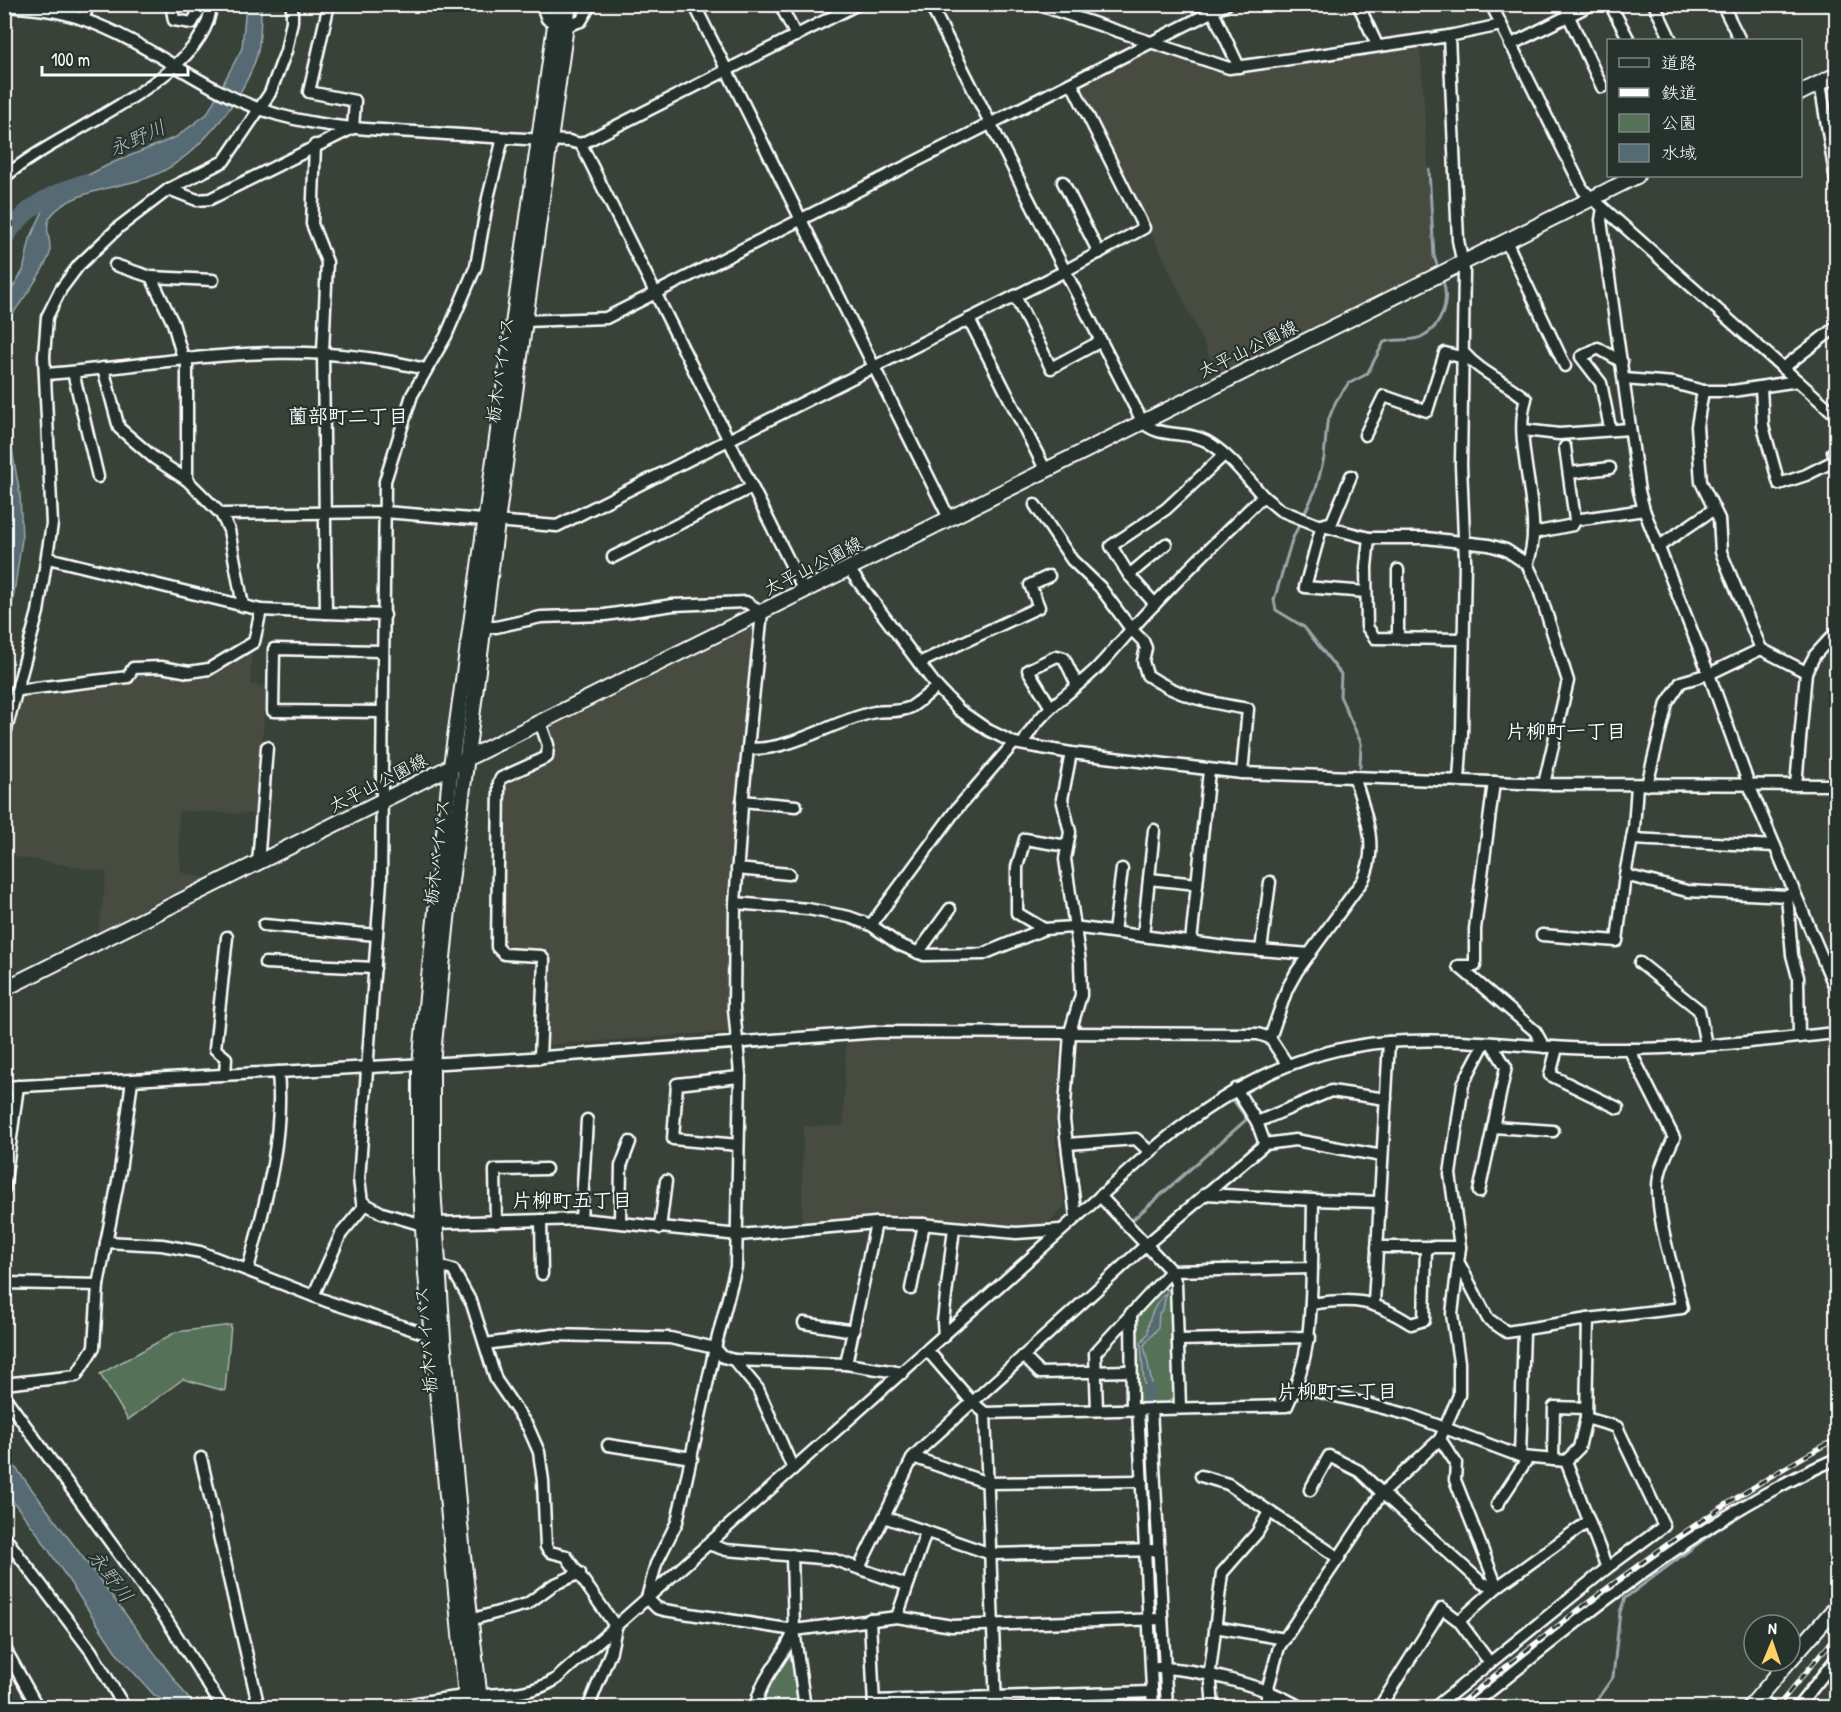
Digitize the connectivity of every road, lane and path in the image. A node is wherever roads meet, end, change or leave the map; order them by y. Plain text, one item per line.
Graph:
1 (89, 4) edge
2 (171, 4) edge
3 (204, 4) edge
4 (211, 4) edge
5 (292, 4) edge
6 (329, 4) edge
7 (541, 4) edge
8 (558, 4) edge
9 (569, 4) edge
10 (591, 4) edge
11 (694, 4) edge
12 (780, 4) edge
13 (858, 4) edge
14 (930, 4) edge
15 (1036, 4) edge
16 (1227, 4) edge
17 (1358, 4) edge
18 (1491, 4) edge
19 (1563, 4) edge
20 (1592, 4) edge
21 (1610, 4) edge
22 (1654, 4) edge
23 (1722, 4) edge
24 (4, 6) edge
25 (1213, 12) junction
26 (1569, 16) junction
27 (83, 19) junction
28 (561, 25) junction
29 (1501, 25) junction
30 (796, 36) junction
31 (1449, 36) junction
32 (1628, 39) edge
33 (1671, 39) edge
34 (1740, 39) edge
35 (1151, 43) junction
36 (1377, 45) junction
37 (1510, 45) junction
38 (175, 66) junction
39 (1239, 67) junction
40 (728, 70) junction
41 (1836, 75) edge
42 (1820, 83) junction
43 (1072, 84) junction
44 (1602, 87) dead end
45 (1802, 92) edge
46 (258, 107) junction
47 (992, 123) junction
48 (353, 128) junction
49 (502, 138) junction
50 (544, 140) junction
51 (580, 144) junction
52 (315, 146) junction
53 (1635, 177) edge
54 (4, 178) edge
55 (1836, 181) edge
56 (1063, 182) dead end
57 (169, 189) junction
58 (1591, 199) junction
59 (1603, 208) junction
60 (801, 219) junction
61 (1506, 241) junction
62 (1099, 253) junction
63 (1463, 261) junction
64 (115, 265) dead end
65 (1065, 271) junction
66 (152, 277) junction
67 (213, 280) dead end
68 (655, 292) junction
69 (1016, 296) junction
70 (969, 319) junction
71 (525, 321) junction
72 (1836, 327) edge
73 (1101, 341) junction
74 (323, 352) junction
75 (1464, 356) junction
76 (185, 357) junction
77 (1622, 362) junction
78 (1565, 366) dead end
79 (873, 367) junction
80 (103, 368) junction
81 (1783, 368) junction
82 (425, 369) junction
83 (72, 372) junction
84 (47, 374) junction
85 (1624, 379) junction
86 (1798, 381) junction
87 (1761, 387) junction
88 (1703, 391) junction
89 (1836, 415) edge
90 (1142, 421) junction
91 (1610, 428) junction
92 (1630, 429) junction
93 (1524, 430) junction
94 (1365, 435) dead end
95 (728, 439) junction
96 (1565, 447) dead end
97 (1836, 451) edge
98 (1224, 454) junction
99 (1610, 468) dead end
100 (1045, 469) junction
101 (1569, 472) junction
102 (1351, 476) dead end
103 (98, 477) dead end
104 (187, 480) junction
105 (752, 487) junction
106 (1263, 496) junction
107 (1035, 505) dead end
108 (1714, 509) junction
109 (1644, 510) junction
110 (326, 512) junction
111 (385, 512) junction
112 (221, 514) junction
113 (949, 518) junction
114 (1575, 520) junction
115 (491, 521) junction
116 (1322, 525) junction
117 (1533, 533) junction
118 (1369, 538) junction
119 (1166, 544) dead end
120 (1465, 544) junction
121 (1658, 547) junction
122 (613, 557) dead end
123 (48, 558) junction
124 (1527, 564) junction
125 (848, 568) junction
126 (1398, 570) dead end
127 (1130, 575) junction
128 (1049, 576) dead end
129 (804, 591) junction
130 (1366, 592) junction
131 (1155, 604) junction
132 (243, 606) junction
133 (261, 610) junction
134 (762, 612) junction
135 (326, 613) junction
136 (385, 615) junction
137 (478, 627) junction
138 (1131, 629) junction
139 (1836, 632) edge
140 (1398, 638) junction
141 (1462, 639) junction
142 (1761, 649) junction
143 (383, 651) junction
144 (919, 663) junction
145 (1806, 672) junction
146 (1709, 674) junction
147 (1077, 685) junction
148 (937, 687) junction
149 (19, 690) junction
150 (1050, 706) junction
151 (381, 712) junction
152 (540, 722) junction
153 (4, 736) edge
154 (1018, 744) junction
155 (267, 747) dead end
156 (748, 749) junction
157 (1071, 753) junction
158 (466, 759) junction
159 (451, 766) junction
160 (1209, 771) junction
161 (1242, 773) junction
162 (1354, 776) junction
163 (1459, 780) junction
164 (1494, 782) junction
165 (1544, 784) junction
166 (1836, 784) edge
167 (1642, 785) junction
168 (1749, 785) junction
169 (1796, 785) junction
170 (383, 801) junction
171 (742, 801) junction
172 (796, 806) dead end
173 (1154, 830) dead end
174 (1632, 839) junction
175 (1067, 846) junction
176 (1775, 846) junction
177 (258, 864) junction
178 (737, 868) junction
179 (1122, 869) dead end
180 (789, 874) dead end
181 (1625, 875) junction
182 (1149, 879) junction
183 (1270, 882) dead end
184 (1197, 884) junction
185 (1790, 894) junction
186 (735, 903) junction
187 (950, 909) dead end
188 (264, 925) dead end
189 (871, 925) junction
190 (1073, 927) junction
191 (1044, 929) junction
192 (1114, 932) junction
193 (378, 935) junction
194 (1542, 935) dead end
195 (1143, 936) junction
196 (227, 937) dead end
197 (1191, 942) junction
198 (1261, 950) junction
199 (918, 953) junction
200 (1310, 954) junction
201 (265, 963) dead end
202 (1640, 963) dead end
203 (375, 968) junction
204 (4, 989) edge
205 (1836, 990) edge
206 (1070, 1032) junction
207 (1836, 1033) edge
208 (1799, 1037) junction
209 (1270, 1038) junction
210 (736, 1042) junction
211 (1389, 1042) junction
212 (1488, 1044) junction
213 (1706, 1044) junction
214 (1544, 1047) junction
215 (1557, 1048) junction
216 (1629, 1049) junction
217 (540, 1058) junction
218 (426, 1064) junction
219 (1287, 1064) junction
220 (368, 1067) junction
221 (278, 1072) junction
222 (225, 1075) junction
223 (740, 1077) junction
224 (132, 1080) junction
225 (18, 1086) junction
226 (4, 1087) edge
227 (1236, 1089) junction
228 (1386, 1099) junction
229 (1618, 1108) dead end
230 (586, 1120) dead end
231 (1257, 1122) junction
232 (1493, 1127) junction
233 (1552, 1131) dead end
234 (630, 1142) dead end
235 (1067, 1144) junction
236 (1265, 1144) junction
237 (738, 1145) junction
238 (1150, 1152) junction
239 (1382, 1156) junction
240 (546, 1169) dead end
241 (666, 1181) dead end
242 (4, 1189) edge
243 (1479, 1192) dead end
244 (1205, 1194) junction
245 (1100, 1196) junction
246 (1313, 1200) junction
247 (1380, 1202) junction
248 (366, 1204) junction
249 (1076, 1217) junction
250 (581, 1219) junction
251 (541, 1220) junction
252 (620, 1221) junction
253 (496, 1222) junction
254 (876, 1223) junction
255 (429, 1224) junction
256 (924, 1224) junction
257 (660, 1228) junction
258 (954, 1228) junction
259 (1061, 1230) junction
260 (739, 1235) junction
261 (106, 1242) junction
262 (1146, 1245) junction
263 (1377, 1247) junction
264 (1460, 1247) junction
265 (1426, 1248) junction
266 (1460, 1265) junction
267 (438, 1266) junction
268 (1312, 1268) junction
269 (248, 1269) junction
270 (1172, 1271) junction
271 (542, 1274) dead end
272 (4, 1283) edge
273 (98, 1285) junction
274 (911, 1289) dead end
275 (314, 1296) junction
276 (1374, 1303) junction
277 (1311, 1304) junction
278 (1131, 1313) junction
279 (1588, 1319) junction
280 (804, 1323) dead end
281 (854, 1331) junction
282 (1524, 1331) junction
283 (432, 1336) junction
284 (1310, 1336) junction
285 (944, 1337) junction
286 (1178, 1340) junction
287 (485, 1344) junction
288 (715, 1348) junction
289 (928, 1351) junction
290 (1023, 1356) junction
291 (734, 1360) junction
292 (846, 1364) junction
293 (1131, 1371) junction
294 (1096, 1372) junction
295 (903, 1373) junction
296 (4, 1384) edge
297 (1298, 1386) junction
298 (4, 1396) edge
299 (972, 1402) junction
300 (1180, 1408) junction
301 (1135, 1409) junction
302 (1151, 1409) junction
303 (1097, 1410) junction
304 (985, 1413) junction
305 (1586, 1413) junction
306 (1447, 1427) junction
307 (1440, 1439) junction
308 (608, 1445) dead end
309 (913, 1457) junction
310 (1524, 1457) junction
311 (201, 1458) dead end
312 (692, 1458) junction
313 (1553, 1460) junction
314 (1836, 1460) edge
315 (1566, 1461) junction
316 (793, 1469) junction
317 (1201, 1476) dead end
318 (1142, 1481) junction
319 (988, 1483) junction
320 (1310, 1490) dead end
321 (1382, 1493) junction
322 (1497, 1505) dead end
323 (1269, 1512) junction
324 (884, 1516) junction
325 (1589, 1521) junction
326 (927, 1532) junction
327 (4, 1536) edge
328 (708, 1544) junction
329 (1145, 1548) junction
330 (1159, 1550) junction
331 (990, 1554) junction
332 (792, 1555) junction
333 (1339, 1558) junction
334 (859, 1568) junction
335 (1607, 1568) junction
336 (580, 1573) junction
337 (906, 1585) junction
338 (1497, 1587) junction
339 (647, 1598) junction
340 (1836, 1607) edge
341 (897, 1617) junction
342 (870, 1619) junction
343 (1162, 1619) junction
344 (470, 1620) junction
345 (1148, 1620) junction
346 (1459, 1621) junction
347 (993, 1625) junction
348 (616, 1627) junction
349 (1215, 1627) junction
350 (794, 1630) junction
351 (1285, 1639) junction
352 (1802, 1646) edge
353 (4, 1647) edge
354 (1836, 1659) edge
355 (1490, 1663) junction
356 (1151, 1668) junction
357 (1165, 1668) junction
358 (1779, 1673) edge
359 (1211, 1677) junction
360 (1267, 1691) junction
361 (1151, 1692) junction
362 (474, 1702) edge
363 (995, 1702) edge
364 (1753, 1703) edge
365 (874, 1704) edge
366 (38, 1707) edge
367 (125, 1707) edge
368 (223, 1707) edge
369 (259, 1707) edge
370 (391, 1707) edge
371 (588, 1707) edge
372 (756, 1707) edge
373 (805, 1707) edge
374 (1152, 1707) edge
375 (1167, 1707) edge
376 (1213, 1707) edge
377 (1267, 1707) edge
378 (1301, 1707) edge
379 (1380, 1707) edge
380 (1434, 1707) edge
381 (1469, 1707) edge
382 (1772, 1707) edge
383 (1797, 1707) edge

1 - 27 street
2 - 3 street
4 - 38 street
5 - 46 street
6 - 48 street
7 - 28 street
8 - 28 main road, 栃木バイパス
9 - 28 main road, 栃木バイパス
10 - 28 street
11 - 40 street
12 - 30 street
13 - 30 street
14 - 47 street
15 - 35 street
16 - 25 street
17 - 36 street
18 - 29 street
19 - 26 street
20 - 26 street
21 - 32 street
22 - 33 street
23 - 34 street
24 - 27 street
25 - 35 street
25 - 39 street
26 - 37 street
26 - 44 street
27 - 38 street
28 - 50 main road, 栃木バイパス
29 - 31 street
29 - 37 street
30 - 40 street
31 - 36 street
31 - 63 street
35 - 39 street
35 - 43 street
36 - 39 street
37 - 58 street
38 - 46 street
38 - 54 street
40 - 51 street
40 - 60 street
41 - 42 main road
42 - 45 main road
42 - 55 street
43 - 47 street
43 - 62 street
46 - 48 street
46 - 57 street
47 - 60 street
47 - 65 street
48 - 49 street
48 - 52 street
49 - 50 street
49 - 82 street
50 - 51 street
50 - 71 main road, 栃木バイパス
50 - 115 main road, 栃木バイパス
51 - 68 street
52 - 57 street
52 - 74 street
53 - 58 main road, 太平山公園線
56 - 62 street
57 - 84 street
58 - 59 street
58 - 61 main road, 太平山公園線
59 - 77 street
59 - 81 street
60 - 68 street
60 - 79 street
61 - 63 main road, 太平山公園線
61 - 78 street
62 - 65 street
63 - 75 street
63 - 90 main road, 太平山公園線
64 - 66 street
65 - 69 street
65 - 73 street
66 - 67 street
66 - 76 street
68 - 71 street
68 - 95 street
69 - 70 street
69 - 73 street
70 - 79 street
70 - 100 street
71 - 115 main road, 栃木バイパス
72 - 81 street
73 - 90 street
74 - 76 street
74 - 82 street
74 - 110 street
75 - 93 street
75 - 94 street
75 - 120 street
76 - 80 street
76 - 104 street
77 - 85 street
77 - 91 street
79 - 95 street
79 - 113 street
80 - 83 street
80 - 104 street
81 - 86 street
82 - 111 street
83 - 84 street
83 - 103 street
84 - 123 street
85 - 88 street
85 - 92 street
86 - 87 street
86 - 89 street
87 - 88 street
87 - 97 street
88 - 108 street
90 - 98 street
90 - 100 main road, 太平山公園線
91 - 92 street
91 - 93 street
92 - 109 street
93 - 117 street
95 - 105 street
95 - 115 street
96 - 101 street
98 - 106 street
98 - 127 street
99 - 101 street
100 - 113 main road, 太平山公園線
101 - 114 street
102 - 116 street
104 - 112 street
105 - 122 street
105 - 129 street
106 - 116 street
106 - 131 street
107 - 138 street
108 - 121 street
108 - 142 street
109 - 114 street
109 - 121 street
110 - 111 street
110 - 112 street
110 - 135 street
111 - 115 street
111 - 136 street
112 - 132 street
113 - 125 main road, 太平山公園線
114 - 117 street
115 - 137 main road, 栃木バイパス
116 - 118 street
116 - 130 street
117 - 124 street
118 - 120 street
118 - 130 street
119 - 127 street
120 - 124 street
120 - 141 street
121 - 146 street
123 - 132 street
123 - 149 street
124 - 165 street
125 - 129 main road, 太平山公園線
125 - 144 street
126 - 140 street
127 - 131 street
128 - 144 street
129 - 134 main road, 太平山公園線
130 - 140 street
131 - 138 street
132 - 133 street
133 - 135 street
133 - 149 street
134 - 137 street
134 - 152 main road, 太平山公園線
134 - 156 street
135 - 136 street
136 - 143 street
137 - 158 main road, 栃木バイパス
137 - 159 main road, 栃木バイパス
138 - 147 street
138 - 161 street
139 - 145 street
140 - 141 street
141 - 163 street
142 - 145 street
142 - 146 street
143 - 151 street
143 - 151 street
144 - 148 street
145 - 169 street
146 - 167 street
146 - 168 street
147 - 150 street
147 - 150 street
148 - 154 street
148 - 156 street
149 - 153 street
150 - 154 street
151 - 170 street
152 - 158 main road, 太平山公園線
152 - 217 street
154 - 157 street
154 - 189 street
155 - 177 street
156 - 171 street
157 - 160 street
157 - 175 street
158 - 159 main road, 太平山公園線
158 - 218 main road, 栃木バイパス
159 - 170 main road, 太平山公園線
159 - 218 main road, 栃木バイパス
160 - 161 street
160 - 184 street
161 - 162 street
162 - 163 street
162 - 200 street
163 - 164 street
164 - 165 street
164 - 214 street
165 - 167 street
166 - 169 street
167 - 168 street
167 - 174 street
168 - 169 street
168 - 176 street
170 - 177 main road, 太平山公園線
170 - 193 street
171 - 172 street
171 - 178 street
173 - 182 street
174 - 176 street
174 - 181 street
175 - 190 street
175 - 191 street
176 - 185 street
177 - 204 main road, 太平山公園線
178 - 180 street
178 - 186 street
179 - 192 street
181 - 185 street
181 - 194 street
182 - 184 street
182 - 195 street
183 - 198 street
184 - 197 street
185 - 205 street
185 - 208 street
186 - 189 street
186 - 210 street
187 - 199 street
188 - 193 street
189 - 199 street
190 - 191 street
190 - 192 street
190 - 206 street
191 - 199 street
192 - 195 street
193 - 203 street
195 - 197 street
196 - 222 street
197 - 198 street
198 - 200 street
200 - 209 street
201 - 203 street
202 - 213 street
203 - 220 street
206 - 209 street
206 - 210 street
206 - 235 street
207 - 208 street
208 - 213 street
209 - 219 street
210 - 217 street
210 - 223 street
211 - 212 street
211 - 219 street
211 - 228 street
212 - 214 street
212 - 232 street
212 - 264 street
213 - 216 street
214 - 215 street
215 - 216 street
215 - 229 street
216 - 279 street
217 - 218 street
218 - 220 street
218 - 255 main road, 栃木バイパス
219 - 227 street
220 - 221 street
220 - 248 street
221 - 222 street
221 - 269 street
222 - 224 street
223 - 237 street
223 - 237 street
224 - 225 street
224 - 261 street
225 - 226 street
225 - 242 street
227 - 231 street
227 - 238 street
228 - 231 street
228 - 239 street
230 - 250 street
231 - 236 street
232 - 233 street
232 - 243 street
234 - 252 street
235 - 238 street
235 - 249 street
236 - 239 street
236 - 244 street
237 - 260 street
238 - 245 street
239 - 247 street
240 - 253 street
241 - 257 street
244 - 246 street
244 - 262 street
245 - 249 street
245 - 262 street
246 - 247 street
246 - 268 street
247 - 263 street
248 - 255 street
248 - 275 street
249 - 259 street
250 - 251 street
250 - 252 street
251 - 253 street
251 - 271 street
252 - 257 street
253 - 255 street
254 - 256 street
254 - 260 street
254 - 281 street
255 - 267 main road, 栃木バイパス
255 - 283 main road, 栃木バイパス
256 - 258 street
256 - 274 street
257 - 260 street
258 - 259 street
258 - 285 street
259 - 285 street
260 - 288 street
261 - 269 street
261 - 273 street
262 - 270 street
262 - 290 street
263 - 265 street
263 - 276 street
264 - 265 street
264 - 266 street
265 - 276 street
266 - 282 street
266 - 306 street
267 - 287 street
267 - 344 main road, 栃木バイパス
268 - 270 street
268 - 277 street
269 - 275 street
270 - 278 street
270 - 286 street
272 - 273 street
273 - 296 street
275 - 283 street
276 - 277 street
277 - 284 street
278 - 293 street
278 - 294 street
279 - 282 street
279 - 305 street
280 - 281 street
281 - 292 street
282 - 310 street
283 - 362 main road, 栃木バイパス
284 - 286 street
284 - 297 street
285 - 289 street
286 - 300 street
287 - 288 street
287 - 336 street
288 - 291 street
288 - 312 street
289 - 295 street
289 - 299 street
290 - 294 street
290 - 299 street
291 - 292 street
291 - 316 street
292 - 295 street
293 - 294 street
293 - 301 street
294 - 303 street
295 - 316 street
297 - 300 street
297 - 306 street
298 - 368 street
299 - 304 street
299 - 309 street
300 - 302 street
301 - 302 street
301 - 303 street
301 - 318 street
302 - 330 street
303 - 304 street
304 - 319 street
305 - 313 street
305 - 315 street
305 - 335 street
306 - 307 street
306 - 310 street
307 - 321 street
307 - 338 street
308 - 312 street
309 - 319 street
309 - 324 street
310 - 313 street
310 - 322 street
311 - 369 street
312 - 339 street
313 - 315 street
314 - 381 street
315 - 325 street
316 - 328 street
317 - 323 street
318 - 319 street
318 - 329 street
319 - 331 street
320 - 321 street
321 - 333 street
321 - 338 street
323 - 333 street
323 - 349 street
324 - 326 street
324 - 334 street
325 - 335 street
325 - 338 street
326 - 331 street
326 - 337 street
327 - 367 street
328 - 332 street
328 - 339 street
329 - 330 street
329 - 331 street
329 - 345 street
330 - 343 street
331 - 347 street
332 - 334 street
332 - 350 street
333 - 351 street
334 - 337 street
335 - 355 street
336 - 344 street
336 - 348 street
337 - 341 street
338 - 346 street
339 - 348 street
339 - 350 street
340 - 352 main road
341 - 342 street
341 - 347 street
342 - 350 street
342 - 365 street
343 - 345 street
343 - 357 street
344 - 362 main road, 栃木バイパス
345 - 347 street
345 - 356 street
346 - 355 street
346 - 379 street
347 - 363 street
348 - 362 street
348 - 371 street
349 - 351 street
349 - 359 street
350 - 372 street
350 - 373 street
351 - 360 street
353 - 366 street
354 - 383 street
355 - 380 street
356 - 357 street
356 - 361 street
357 - 359 street
357 - 375 street
358 - 364 main road
359 - 360 street
359 - 376 street
360 - 377 street
360 - 378 street
361 - 363 street
361 - 374 street
362 - 370 street
363 - 365 street
364 - 382 street

